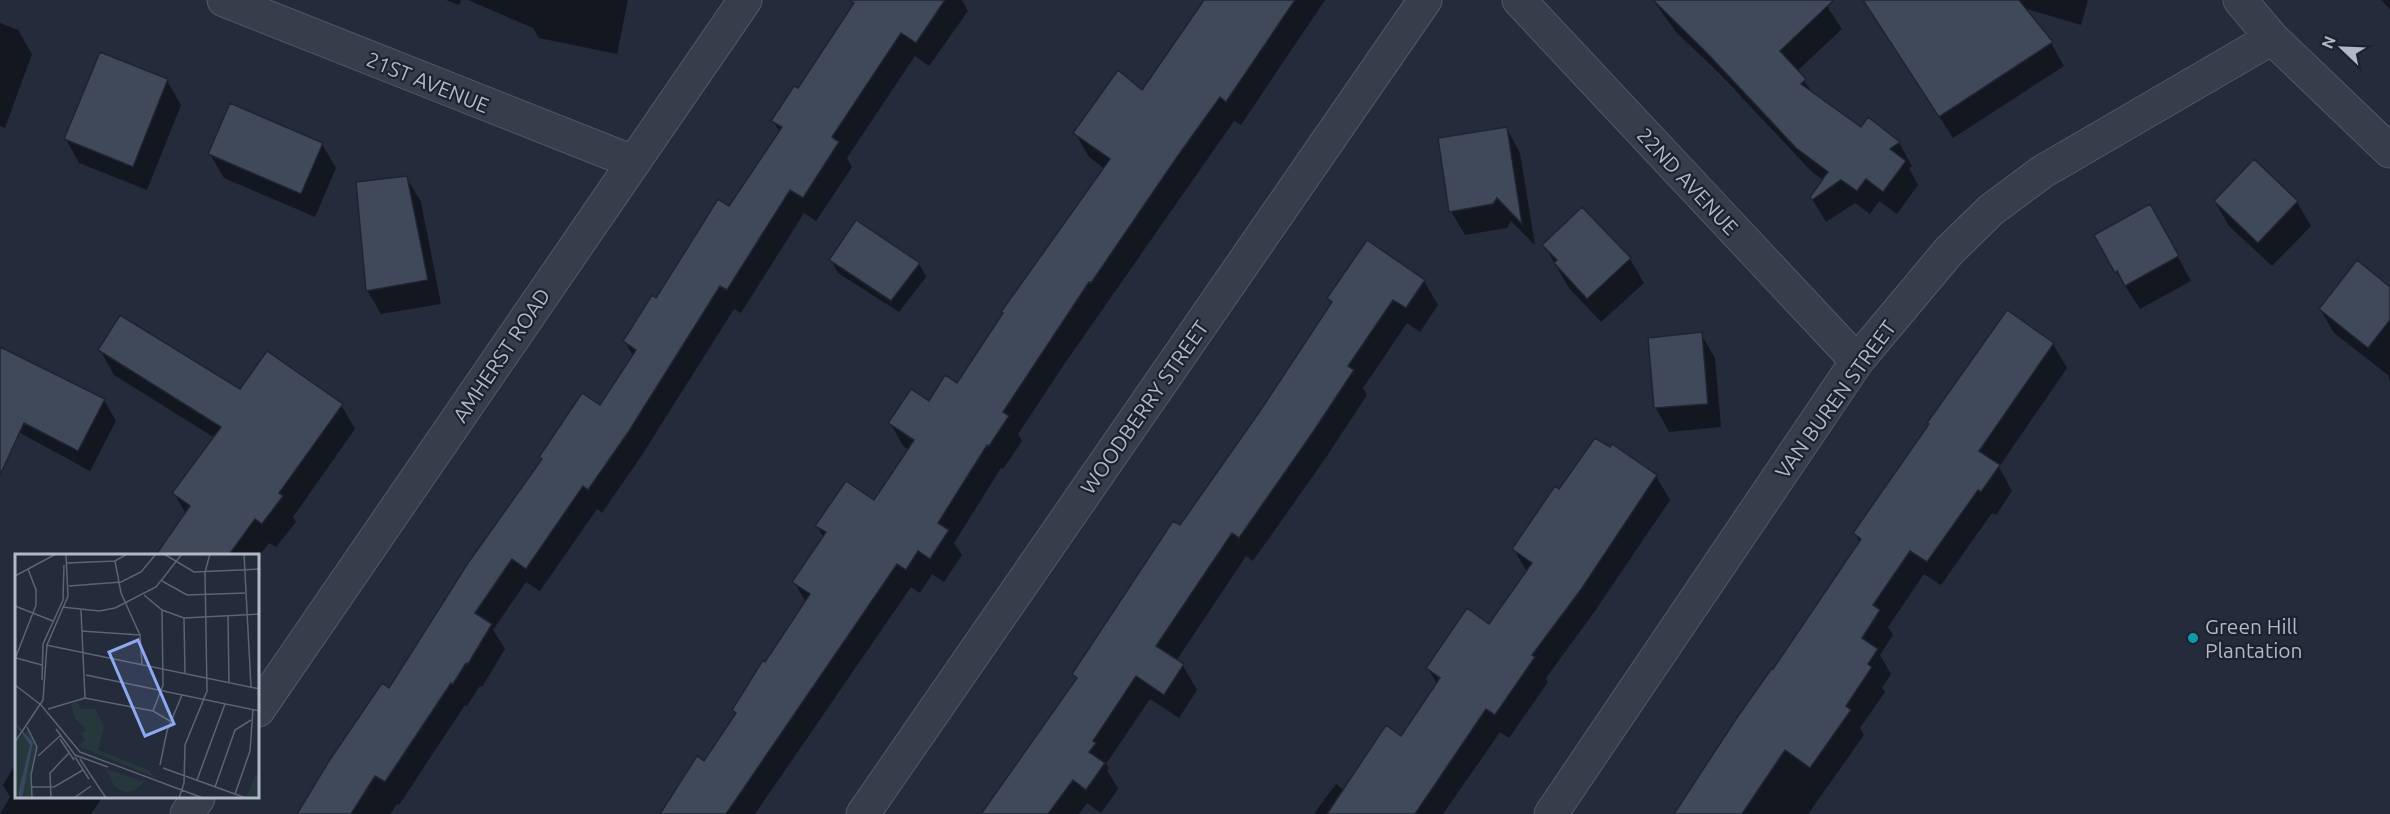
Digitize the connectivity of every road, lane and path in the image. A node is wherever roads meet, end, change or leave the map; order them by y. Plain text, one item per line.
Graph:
1 (224, 0) edge
2 (745, 0) edge
3 (1425, 0) edge
4 (1519, 0) edge
5 (2240, 0) edge
6 (2272, 38) junction
7 (2390, 151) edge
8 (633, 162) junction
9 (1857, 361) junction
10 (260, 707) edge
11 (197, 799) edge
12 (187, 814) edge
13 (863, 814) edge
14 (1551, 814) edge

1 - 8 street, 21ST AVENUE
2 - 8 street, AMHERST ROAD
3 - 13 street, WOODBERRY STREET
4 - 9 street, 22ND AVENUE
5 - 6 street
6 - 7 street
6 - 9 street, VAN BUREN STREET
8 - 10 street, AMHERST ROAD
9 - 14 street, VAN BUREN STREET
11 - 12 street

